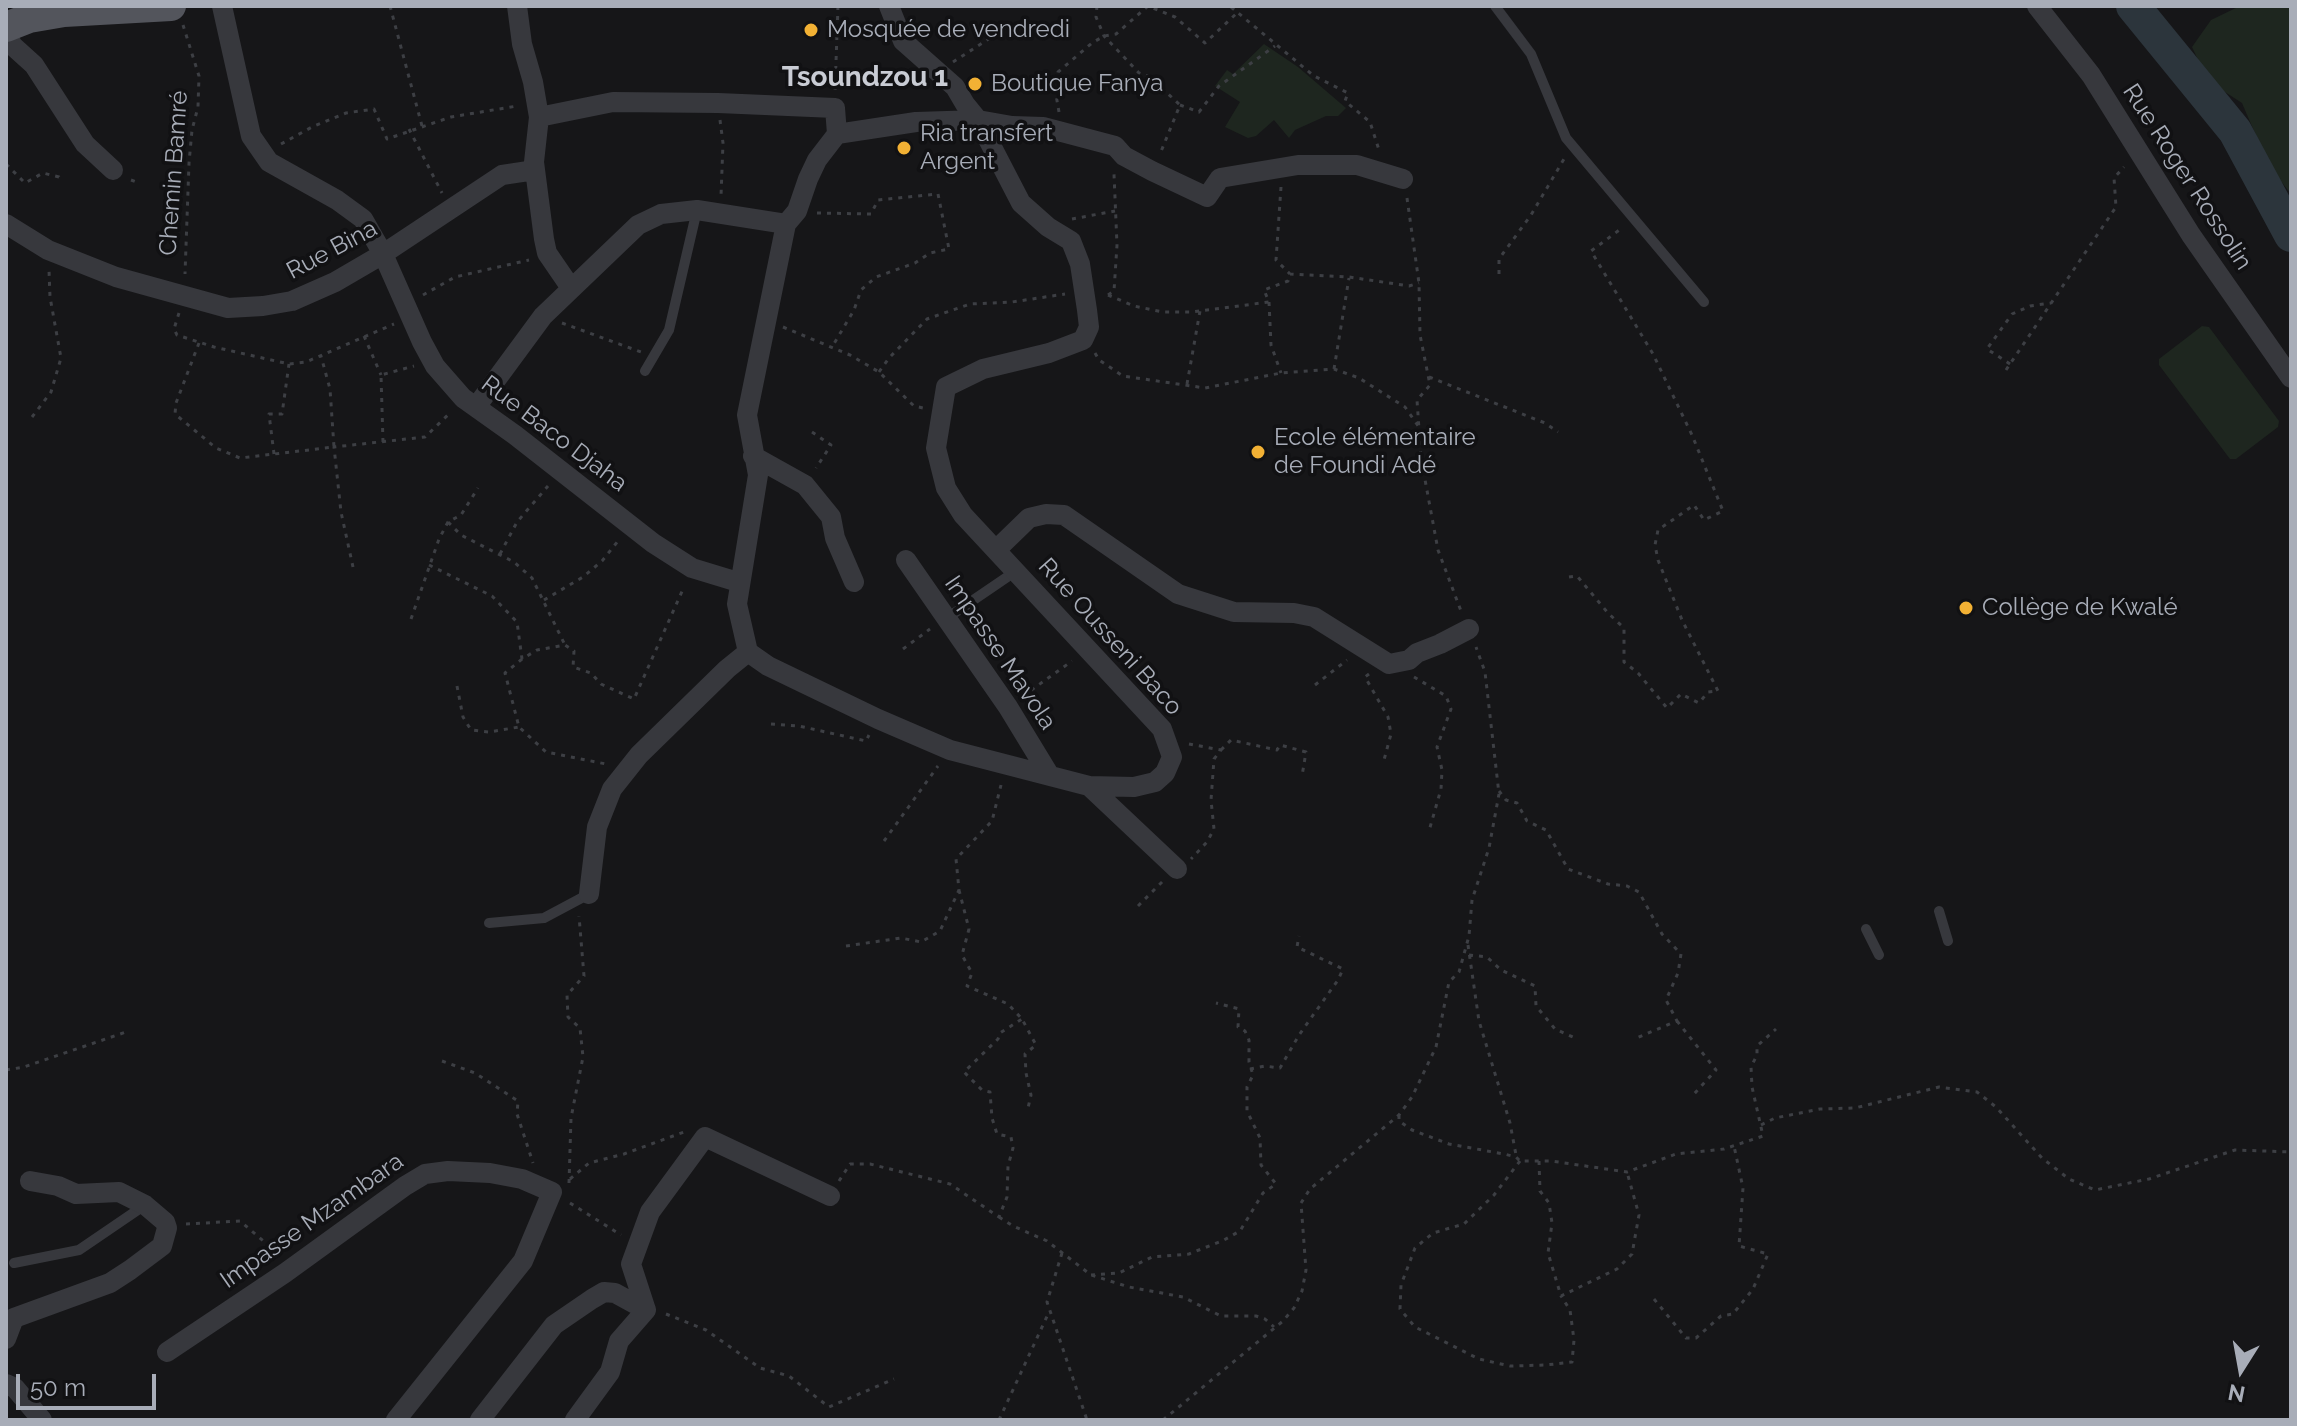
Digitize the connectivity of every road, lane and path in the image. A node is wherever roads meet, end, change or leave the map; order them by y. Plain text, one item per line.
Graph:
1 (222, 6) edge
2 (390, 6) edge
3 (517, 6) edge
4 (838, 6) edge
5 (889, 6) edge
6 (1097, 6) edge
7 (1148, 6) edge
8 (1495, 6) edge
9 (2037, 6) edge
10 (1231, 7) edge
11 (176, 13) edge
12 (1237, 13) junction
13 (6, 27) edge
14 (1007, 27) dead end
15 (6, 34) edge
16 (1104, 36) junction
17 (1275, 46) junction
18 (941, 72) junction
19 (718, 103) junction
20 (1180, 105) junction
21 (835, 108) junction
22 (538, 110) junction
23 (978, 120) junction
24 (422, 126) junction
25 (1043, 127) junction
26 (409, 129) junction
27 (837, 134) junction
28 (1566, 138) junction
29 (1115, 146) junction
30 (2138, 152) junction
31 (264, 154) junction
32 (6, 164) edge
33 (1280, 169) junction
34 (113, 170) dead end
35 (535, 170) junction
36 (1152, 171) junction
37 (1394, 176) joint
38 (62, 182) dead end
39 (451, 209) junction
40 (697, 210) junction
41 (1115, 211) junction
42 (720, 212) junction
43 (792, 218) junction
44 (1635, 219) junction
45 (6, 224) edge
46 (1048, 227) junction
47 (48, 250) junction
48 (547, 253) junction
49 (383, 254) junction
50 (1290, 274) junction
51 (1499, 274) dead end
52 (1349, 277) junction
53 (1419, 283) dead end
54 (571, 288) junction
55 (1084, 293) junction
56 (183, 297) junction
57 (1269, 302) junction
58 (1704, 302) dead end
59 (2051, 303) junction
60 (408, 311) junction
61 (1200, 311) junction
62 (543, 316) junction
63 (766, 324) junction
64 (1085, 335) junction
65 (364, 336) junction
66 (199, 343) junction
67 (832, 347) junction
68 (321, 356) junction
69 (652, 356) junction
70 (432, 360) junction
71 (289, 364) junction
72 (2010, 364) junction
73 (1334, 369) junction
74 (2006, 370) dead end
75 (645, 371) dead end
76 (879, 372) junction
77 (1281, 373) junction
78 (381, 375) junction
79 (1429, 377) dead end
80 (2291, 378) edge
81 (1187, 384) junction
82 (469, 403) junction
83 (942, 413) junction
84 (32, 417) dead end
85 (1419, 427) dead end
86 (812, 432) dead end
87 (1558, 432) dead end
88 (383, 442) junction
89 (334, 447) junction
90 (274, 454) junction
91 (753, 456) junction
92 (562, 471) junction
93 (805, 485) junction
94 (478, 488) dead end
95 (448, 522) junction
96 (630, 525) junction
97 (996, 550) junction
98 (500, 556) junction
99 (906, 560) dead end
100 (429, 565) junction
101 (353, 567) dead end
102 (692, 568) junction
103 (1016, 571) junction
104 (1569, 577) dead end
105 (738, 582) junction
106 (854, 582) dead end
107 (544, 600) junction
108 (947, 618) junction
109 (411, 619) dead end
110 (1469, 629) dead end
111 (1358, 643) junction
112 (565, 645) junction
113 (903, 649) dead end
114 (1087, 649) junction
115 (748, 652) junction
116 (522, 659) junction
117 (1391, 662) junction
118 (1315, 685) dead end
119 (457, 686) dead end
120 (1008, 707) junction
121 (771, 724) dead end
122 (519, 727) junction
123 (852, 737) dead end
124 (1170, 744) junction
125 (950, 750) junction
126 (1221, 750) junction
127 (1384, 760) dead end
128 (1004, 765) junction
129 (625, 772) junction
130 (1050, 776) junction
131 (1302, 776) dead end
132 (1089, 786) junction
133 (1499, 791) dead end
134 (1429, 831) dead end
135 (884, 841) dead end
136 (1177, 869) junction
137 (959, 890) junction
138 (584, 898) junction
139 (1138, 906) dead end
140 (1939, 911) dead end
141 (489, 923) dead end
142 (1866, 929) dead end
143 (1299, 936) dead end
144 (1467, 941) dead end
145 (1948, 941) dead end
146 (846, 946) dead end
147 (1469, 955) junction
148 (1879, 955) dead end
149 (1216, 1003) dead end
150 (1022, 1019) junction
151 (1677, 1021) junction
152 (1776, 1029) dead end
153 (126, 1032) dead end
154 (1575, 1038) dead end
155 (1634, 1039) dead end
156 (442, 1061) dead end
157 (1250, 1069) junction
158 (6, 1070) edge
159 (1694, 1094) dead end
160 (1028, 1108) dead end
161 (1761, 1125) junction
162 (702, 1139) junction
163 (1734, 1146) junction
164 (2291, 1152) edge
165 (1518, 1159) junction
166 (1539, 1160) junction
167 (1627, 1172) junction
168 (570, 1179) junction
169 (30, 1181) dead end
170 (533, 1183) junction
171 (552, 1192) junction
172 (830, 1196) joint
173 (145, 1205) junction
174 (999, 1217) junction
175 (166, 1226) junction
176 (268, 1245) dead end
177 (638, 1245) junction
178 (1062, 1252) junction
179 (14, 1263) dead end
180 (1091, 1275) junction
181 (1561, 1296) junction
182 (1654, 1299) dead end
183 (646, 1310) junction
184 (1049, 1312) junction
185 (1275, 1328) junction
186 (6, 1339) edge
187 (167, 1352) dead end
188 (894, 1379) dead end
189 (9, 1390) edge
190 (42, 1420) edge
191 (396, 1420) edge
192 (480, 1420) edge
193 (575, 1420) edge
194 (999, 1420) edge
195 (1087, 1420) edge
196 (1163, 1420) edge

1 - 31 street, Rue Baco Djaha
2 - 24 path
3 - 22 street
4 - 21 path
5 - 18 street
6 - 16 path
7 - 12 path
7 - 16 path
8 - 28 lane
9 - 30 street, Rue Roger Rossolin
10 - 12 path
11 - 13 main road
11 - 56 path, Chemin Bamré
12 - 17 path
14 - 18 path
15 - 34 street
16 - 20 path
16 - 25 path
17 - 20 path
17 - 37 path
18 - 23 street
19 - 21 street
19 - 22 street
19 - 42 path
20 - 36 path
21 - 27 street
22 - 24 path
22 - 35 street
23 - 25 street
23 - 27 street
23 - 46 street
24 - 26 path
25 - 29 street
26 - 31 path
26 - 39 path
27 - 43 street
28 - 44 lane
28 - 51 path
29 - 36 street
29 - 41 path
30 - 59 path
30 - 80 street, Rue Roger Rossolin
31 - 49 street, Rue Baco Djaha
32 - 38 path
33 - 36 street
33 - 37 street
33 - 50 path
35 - 39 street, Rue Bina
35 - 48 street
39 - 49 street, Rue Bina
40 - 42 street
40 - 54 street
40 - 69 lane
41 - 46 path
41 - 61 path
42 - 43 street
43 - 63 street
43 - 67 path
44 - 58 lane
44 - 104 path
45 - 47 street, Rue Bina
46 - 55 street
47 - 56 street, Rue Bina
47 - 84 path
48 - 54 street
48 - 60 path
49 - 56 street, Rue Bina
49 - 60 street, Rue Baco Djaha
50 - 52 path
50 - 57 path
52 - 53 path
52 - 73 path
54 - 62 street
55 - 64 street
55 - 76 path
56 - 66 path, Chemin Bamré
57 - 61 path
57 - 77 path
59 - 72 path
59 - 72 path
60 - 65 path
60 - 70 street, Rue Baco Djaha
61 - 81 path
62 - 69 path
62 - 82 street
63 - 67 path
63 - 91 street
64 - 81 path
64 - 83 street, Rue Ousseni Baco
65 - 68 path
65 - 78 path
66 - 71 path
66 - 90 path
67 - 76 path
68 - 71 path
68 - 89 path
69 - 75 lane
70 - 78 path
70 - 82 street, Rue Baco Djaha
71 - 90 path
72 - 74 path
73 - 77 path
73 - 85 path
76 - 83 path
77 - 81 path
78 - 88 path
79 - 87 path
82 - 88 path
82 - 92 street, Rue Baco Djaha
83 - 97 street, Rue Ousseni Baco
86 - 93 path
88 - 89 path
89 - 90 path
89 - 101 path
91 - 93 street
91 - 105 street
92 - 96 street, Rue Baco Djaha
92 - 98 path
93 - 106 street
94 - 95 path
95 - 98 path
95 - 100 path
96 - 102 street, Rue Baco Djaha
96 - 107 path
97 - 103 street, Rue Ousseni Baco
97 - 111 street
98 - 107 path
99 - 108 street, Impasse Mavola
100 - 109 path
100 - 116 path
102 - 105 street, Rue Baco Djaha
102 - 112 path
103 - 108 lane
103 - 114 street, Rue Ousseni Baco
105 - 115 street
107 - 112 path
108 - 113 path
108 - 120 street, Impasse Mavola
110 - 117 street
111 - 117 street
111 - 118 path
112 - 116 path
114 - 120 path
114 - 124 street, Rue Ousseni Baco
115 - 125 street, Rue Ousseni Baco
115 - 129 street
116 - 122 path
117 - 127 path
117 - 134 path
119 - 122 path
120 - 130 street, Impasse Mavola
121 - 123 path
122 - 129 path
124 - 126 path
124 - 132 street, Rue Ousseni Baco
125 - 128 street, Rue Ousseni Baco
125 - 135 path
126 - 131 path
126 - 136 path
128 - 130 street, Rue Ousseni Baco
128 - 137 path
129 - 138 street
130 - 132 street, Rue Ousseni Baco
132 - 136 street
133 - 151 path
136 - 139 path
137 - 146 path
137 - 150 path
138 - 141 lane
138 - 168 path
140 - 145 lane
142 - 148 lane
143 - 157 path
144 - 147 path
147 - 154 path
147 - 165 path
149 - 157 path
150 - 160 path
150 - 174 path
151 - 155 path
151 - 159 path
152 - 161 path
153 - 158 path
156 - 170 path
157 - 180 path
161 - 163 path
161 - 164 path
162 - 168 path
162 - 172 street
162 - 177 street
163 - 167 path
163 - 182 path
165 - 166 path
165 - 181 path
165 - 185 path
166 - 167 path
166 - 181 path
167 - 181 path
168 - 171 path
169 - 173 street
170 - 171 street, Impasse Mzambara
170 - 187 street, Impasse Mzambara
171 - 177 path
171 - 191 street
172 - 174 path
173 - 175 street
173 - 179 lane
174 - 178 path
175 - 176 path
175 - 186 street
177 - 183 street
178 - 180 path
178 - 184 path
180 - 185 path
183 - 188 path
183 - 192 street
183 - 193 street
184 - 194 path
184 - 195 path
185 - 196 path
189 - 190 street

